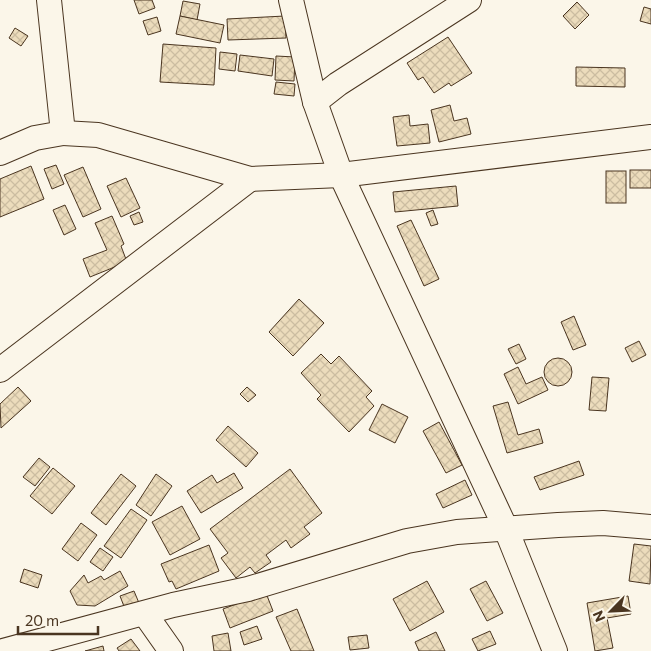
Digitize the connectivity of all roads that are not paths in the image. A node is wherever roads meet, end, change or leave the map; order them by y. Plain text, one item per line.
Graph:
1 (49, 0) edge
2 (291, 0) edge
3 (469, 0) edge
4 (315, 102) junction
5 (63, 133) junction
6 (651, 137) edge
7 (0, 152) edge
8 (341, 175) junction
9 (250, 180) junction
10 (0, 370) edge
11 (651, 527) edge
12 (506, 529) junction
13 (145, 614) junction
14 (3, 651) edge
15 (171, 651) edge
16 (555, 651) edge

1 - 5 street
2 - 4 street
3 - 4 street
4 - 8 street
5 - 7 street
5 - 9 street
6 - 8 street
8 - 9 street
8 - 12 street
9 - 10 street
11 - 12 street
12 - 13 street
12 - 16 street
13 - 14 street
13 - 15 street

